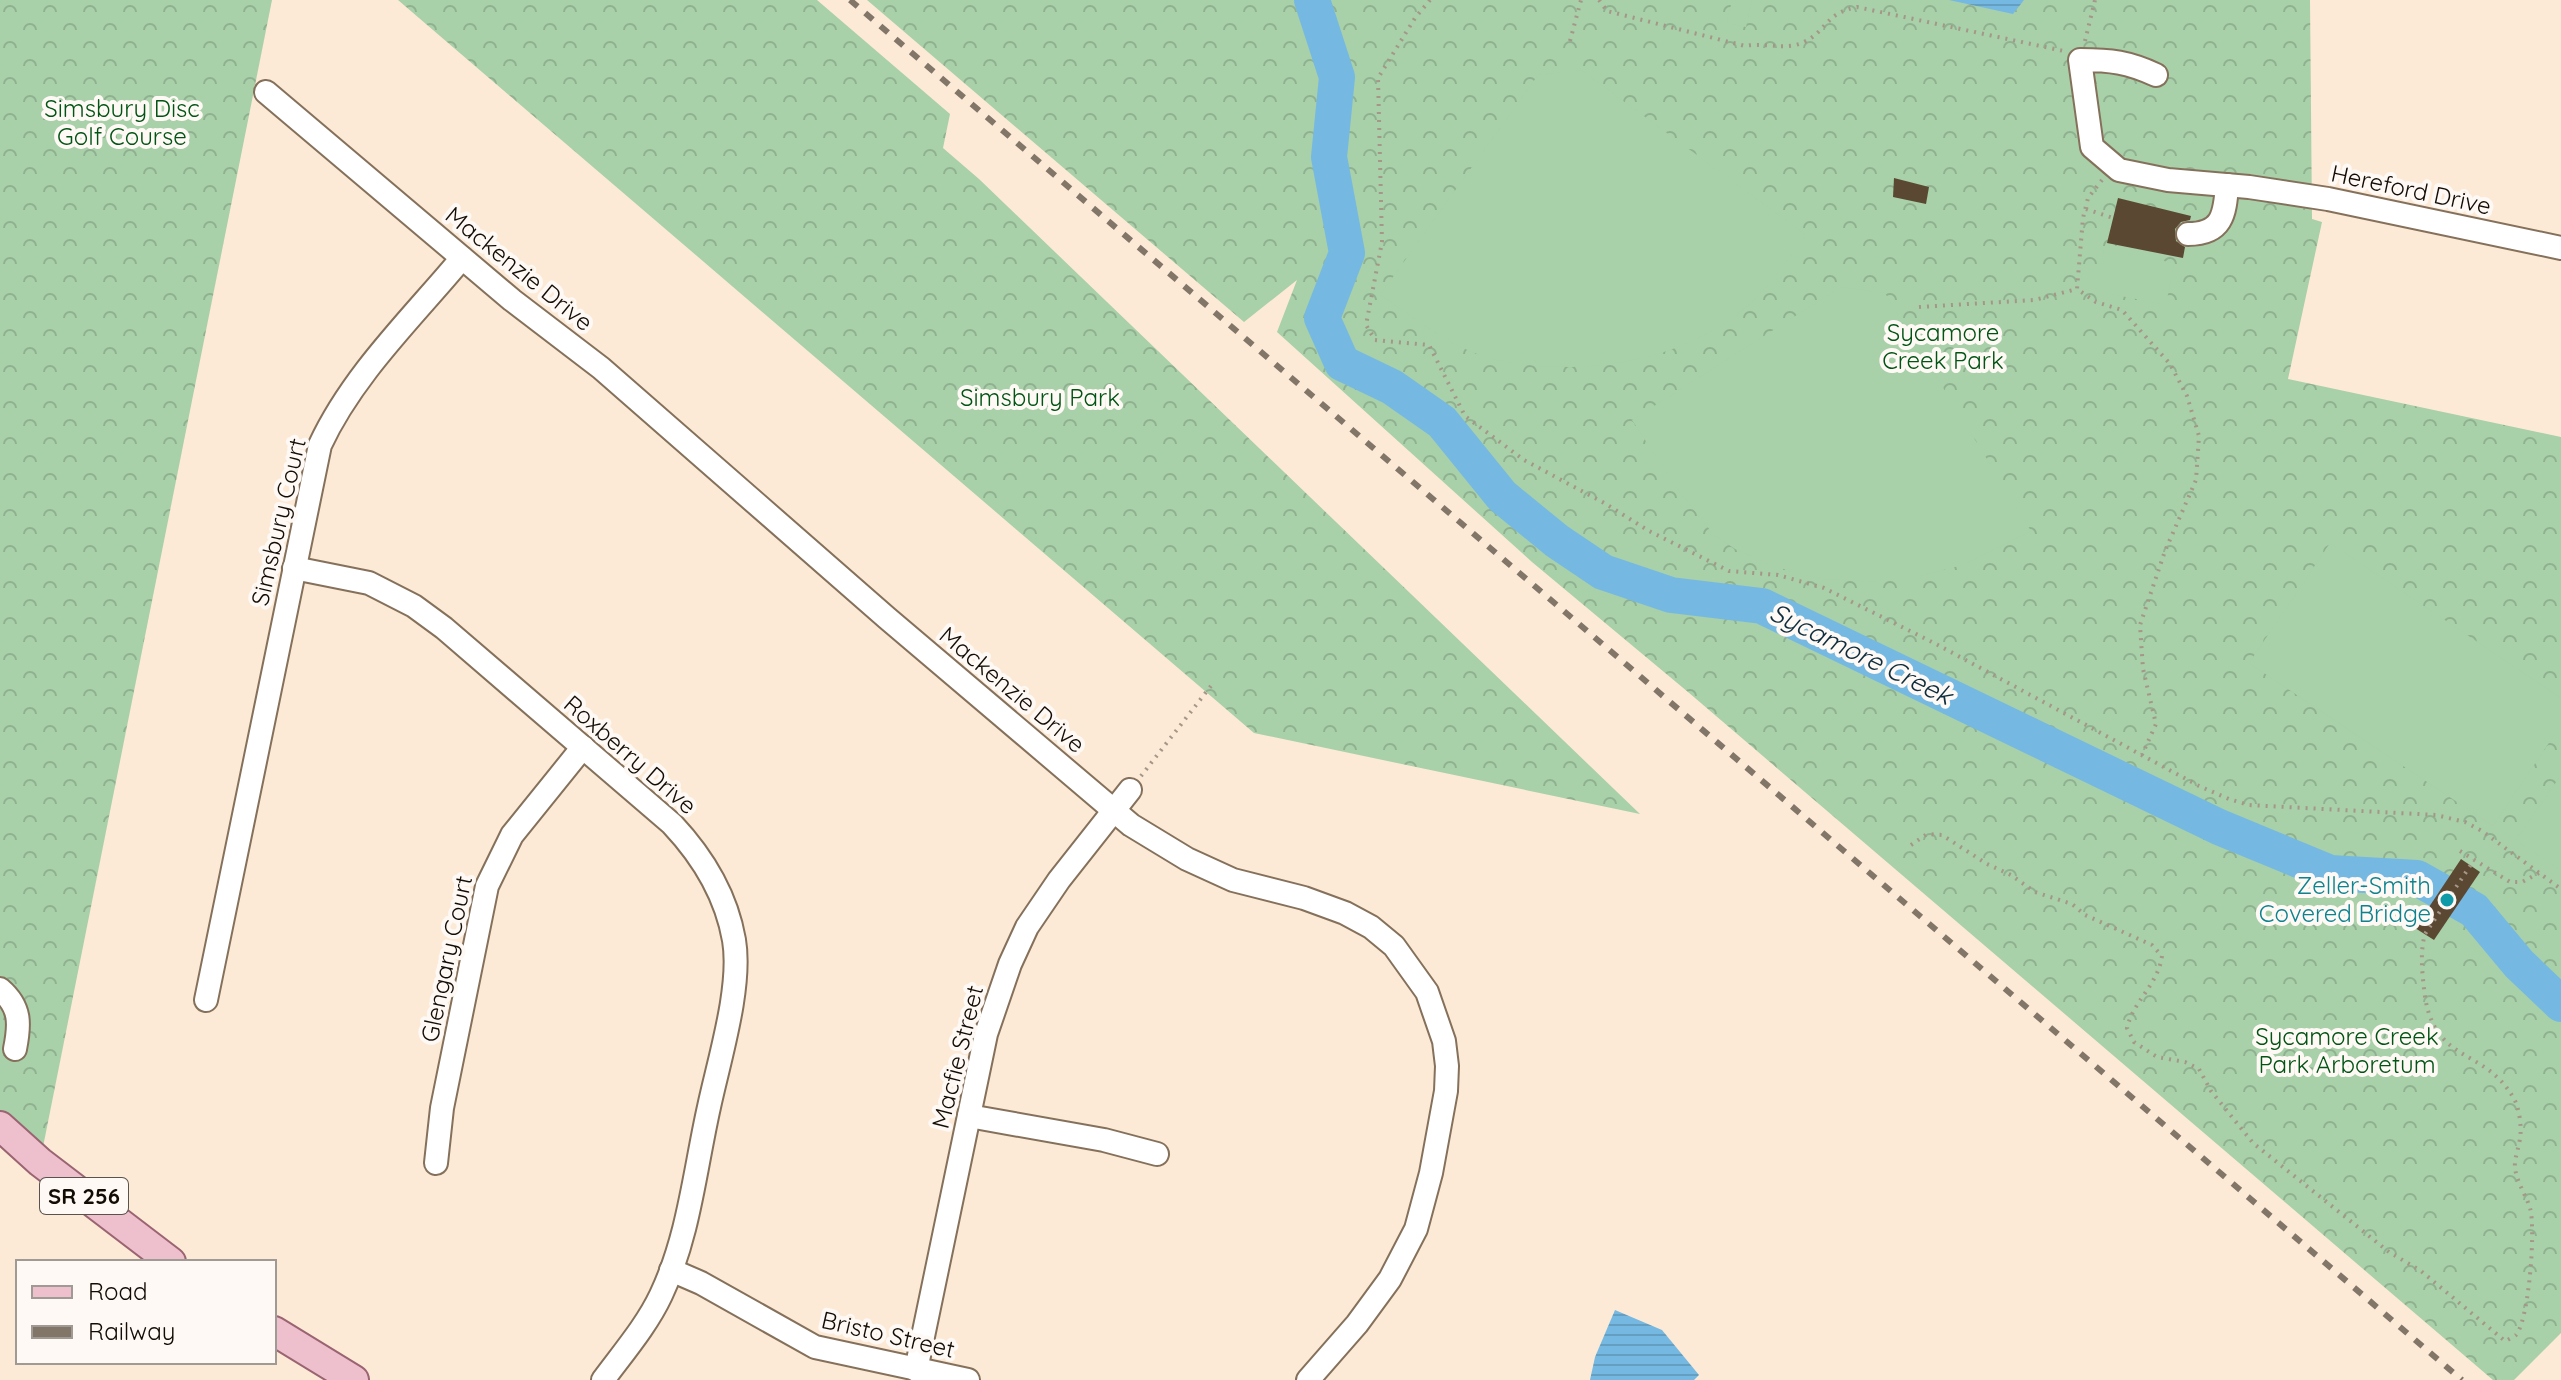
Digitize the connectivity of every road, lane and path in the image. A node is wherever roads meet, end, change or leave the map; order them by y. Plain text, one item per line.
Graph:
1 (1430, 0) edge
2 (1581, 0) edge
3 (1599, 0) edge
4 (1844, 0) edge
5 (2095, 0) edge
6 (1847, 9) junction
7 (1570, 41) dead end
8 (2080, 60) junction
9 (2156, 75) dead end
10 (266, 92) dead end
11 (2113, 165) junction
12 (2238, 186) junction
13 (2086, 209) junction
14 (2113, 218) dead end
15 (2188, 234) dead end
16 (2561, 248) edge
17 (462, 258) junction
18 (2077, 289) junction
19 (1919, 307) dead end
20 (294, 568) junction
21 (1214, 682) dead end
22 (583, 747) junction
23 (2142, 755) junction
24 (1130, 790) joint
25 (1114, 810) junction
26 (1911, 845) dead end
27 (2460, 851) dead end
28 (2474, 860) junction
29 (2539, 873) junction
30 (2561, 889) edge
31 (0, 989) edge
32 (206, 1000) dead end
33 (15, 1049) dead end
34 (969, 1116) junction
35 (0, 1126) edge
36 (1157, 1154) dead end
37 (436, 1163) dead end
38 (168, 1260) edge
39 (671, 1270) junction
40 (276, 1332) edge
41 (916, 1370) junction
42 (354, 1380) edge
43 (603, 1380) edge
44 (968, 1380) edge
45 (1308, 1380) edge

1 - 23 path
2 - 7 path
3 - 6 path
4 - 6 path
5 - 8 path
6 - 8 path
8 - 9 street
8 - 11 street
10 - 17 street, Mackenzie Drive
11 - 12 street, Hereford Drive
11 - 13 path
12 - 15 street
12 - 16 street, Hereford Drive
13 - 14 path
13 - 18 path
17 - 20 street, Simsbury Court
17 - 25 street, Mackenzie Drive
18 - 19 path
18 - 23 path
20 - 22 street, Roxberry Drive
20 - 32 street, Simsbury Court
21 - 24 path
22 - 37 street, Glengary Court
22 - 39 street, Roxberry Drive
23 - 29 path
24 - 25 street, Macfie Street
25 - 34 street, Macfie Street
25 - 45 street, Mackenzie Drive
26 - 28 path
27 - 28 path
28 - 29 path
29 - 30 path
31 - 33 street
34 - 36 street
34 - 41 street, Macfie Street
35 - 38 main road, SR 256
39 - 41 street, Bristo Street
39 - 43 street, Roxberry Drive
40 - 42 main road
41 - 44 street, Bristo Street

